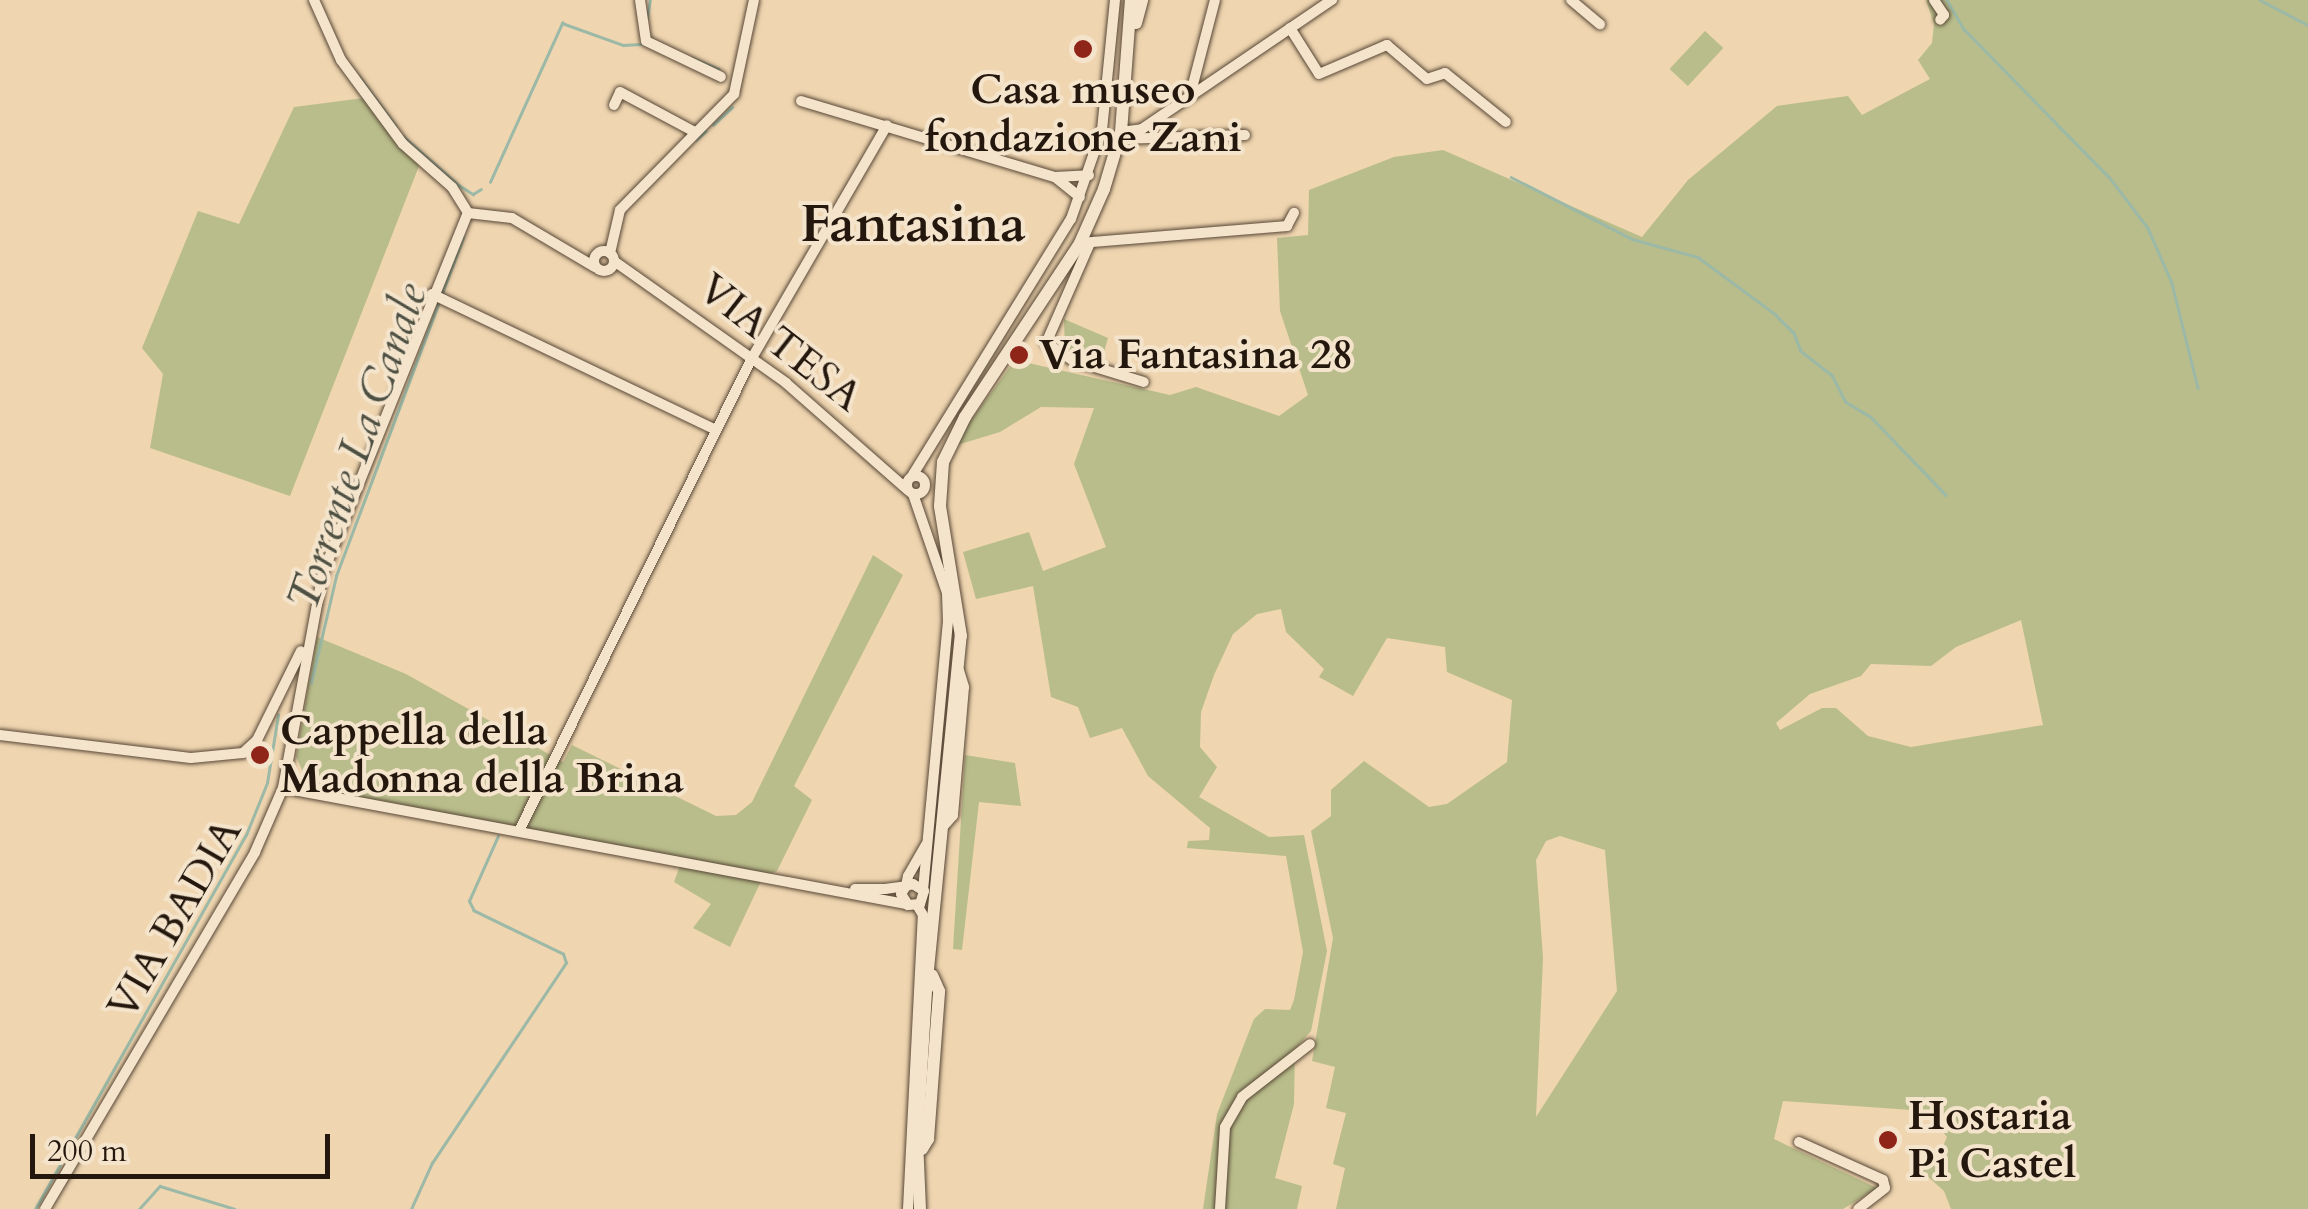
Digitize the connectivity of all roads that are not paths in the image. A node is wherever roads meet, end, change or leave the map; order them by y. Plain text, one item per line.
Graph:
1 (314, 0) edge
2 (640, 0) edge
3 (754, 0) edge
4 (1115, 0) edge
5 (1131, 0) edge
6 (1142, 0) edge
7 (1215, 0) edge
8 (1332, 0) edge
9 (1571, 0) edge
10 (1934, 0) edge
11 (1942, 18) dead end
12 (1600, 24) dead end
13 (1290, 28) junction
14 (1132, 34) junction
15 (720, 77) dead end
16 (1190, 96) junction
17 (800, 101) dead end
18 (614, 105) dead end
19 (1506, 122) dead end
20 (887, 125) junction
21 (695, 132) junction
22 (1245, 135) dead end
23 (1120, 136) junction
24 (1089, 174) junction
25 (1055, 176) junction
26 (1080, 197) junction
27 (468, 213) junction
28 (1294, 213) dead end
29 (1085, 243) junction
30 (604, 260) junction
31 (433, 295) junction
32 (752, 358) junction
33 (1144, 382) dead end
34 (716, 430) junction
35 (915, 484) junction
36 (306, 641) junction
37 (0, 735) edge
38 (282, 788) junction
39 (519, 830) junction
40 (926, 845) junction
41 (906, 886) junction
42 (839, 890) junction
43 (938, 890) junction
44 (923, 891) junction
45 (914, 904) junction
46 (938, 908) junction
47 (1310, 1044) dead end
48 (1799, 1142) dead end
49 (45, 1209) edge
50 (908, 1209) edge
51 (920, 1209) edge
52 (1220, 1209) edge
53 (1858, 1209) edge

1 - 27 street
2 - 15 street
3 - 21 street
4 - 24 street
5 - 14 street
6 - 14 street
7 - 16 street
8 - 13 street
9 - 12 street
10 - 11 street
13 - 16 street
13 - 19 street
14 - 23 street
16 - 23 street
17 - 20 street
18 - 21 street
20 - 25 street
20 - 32 street
21 - 30 street
22 - 23 street
23 - 29 street
24 - 25 street
24 - 26 street
25 - 26 street
26 - 35 street
27 - 30 street, VIA TESA
27 - 31 street
28 - 29 street
29 - 33 street
29 - 43 street
30 - 32 street, VIA TESA
31 - 34 street
31 - 36 street
32 - 34 street
32 - 35 street, VIA TESA
34 - 39 street
35 - 40 street
36 - 37 street
36 - 38 street, VIA BADIA
38 - 39 street
38 - 49 street, VIA BADIA
39 - 42 street
40 - 41 street
40 - 44 street
41 - 42 street
41 - 44 street
41 - 45 street
42 - 45 street
43 - 44 street
43 - 46 street
44 - 45 street
45 - 46 street
45 - 50 street
46 - 51 street
47 - 52 street
48 - 53 street

